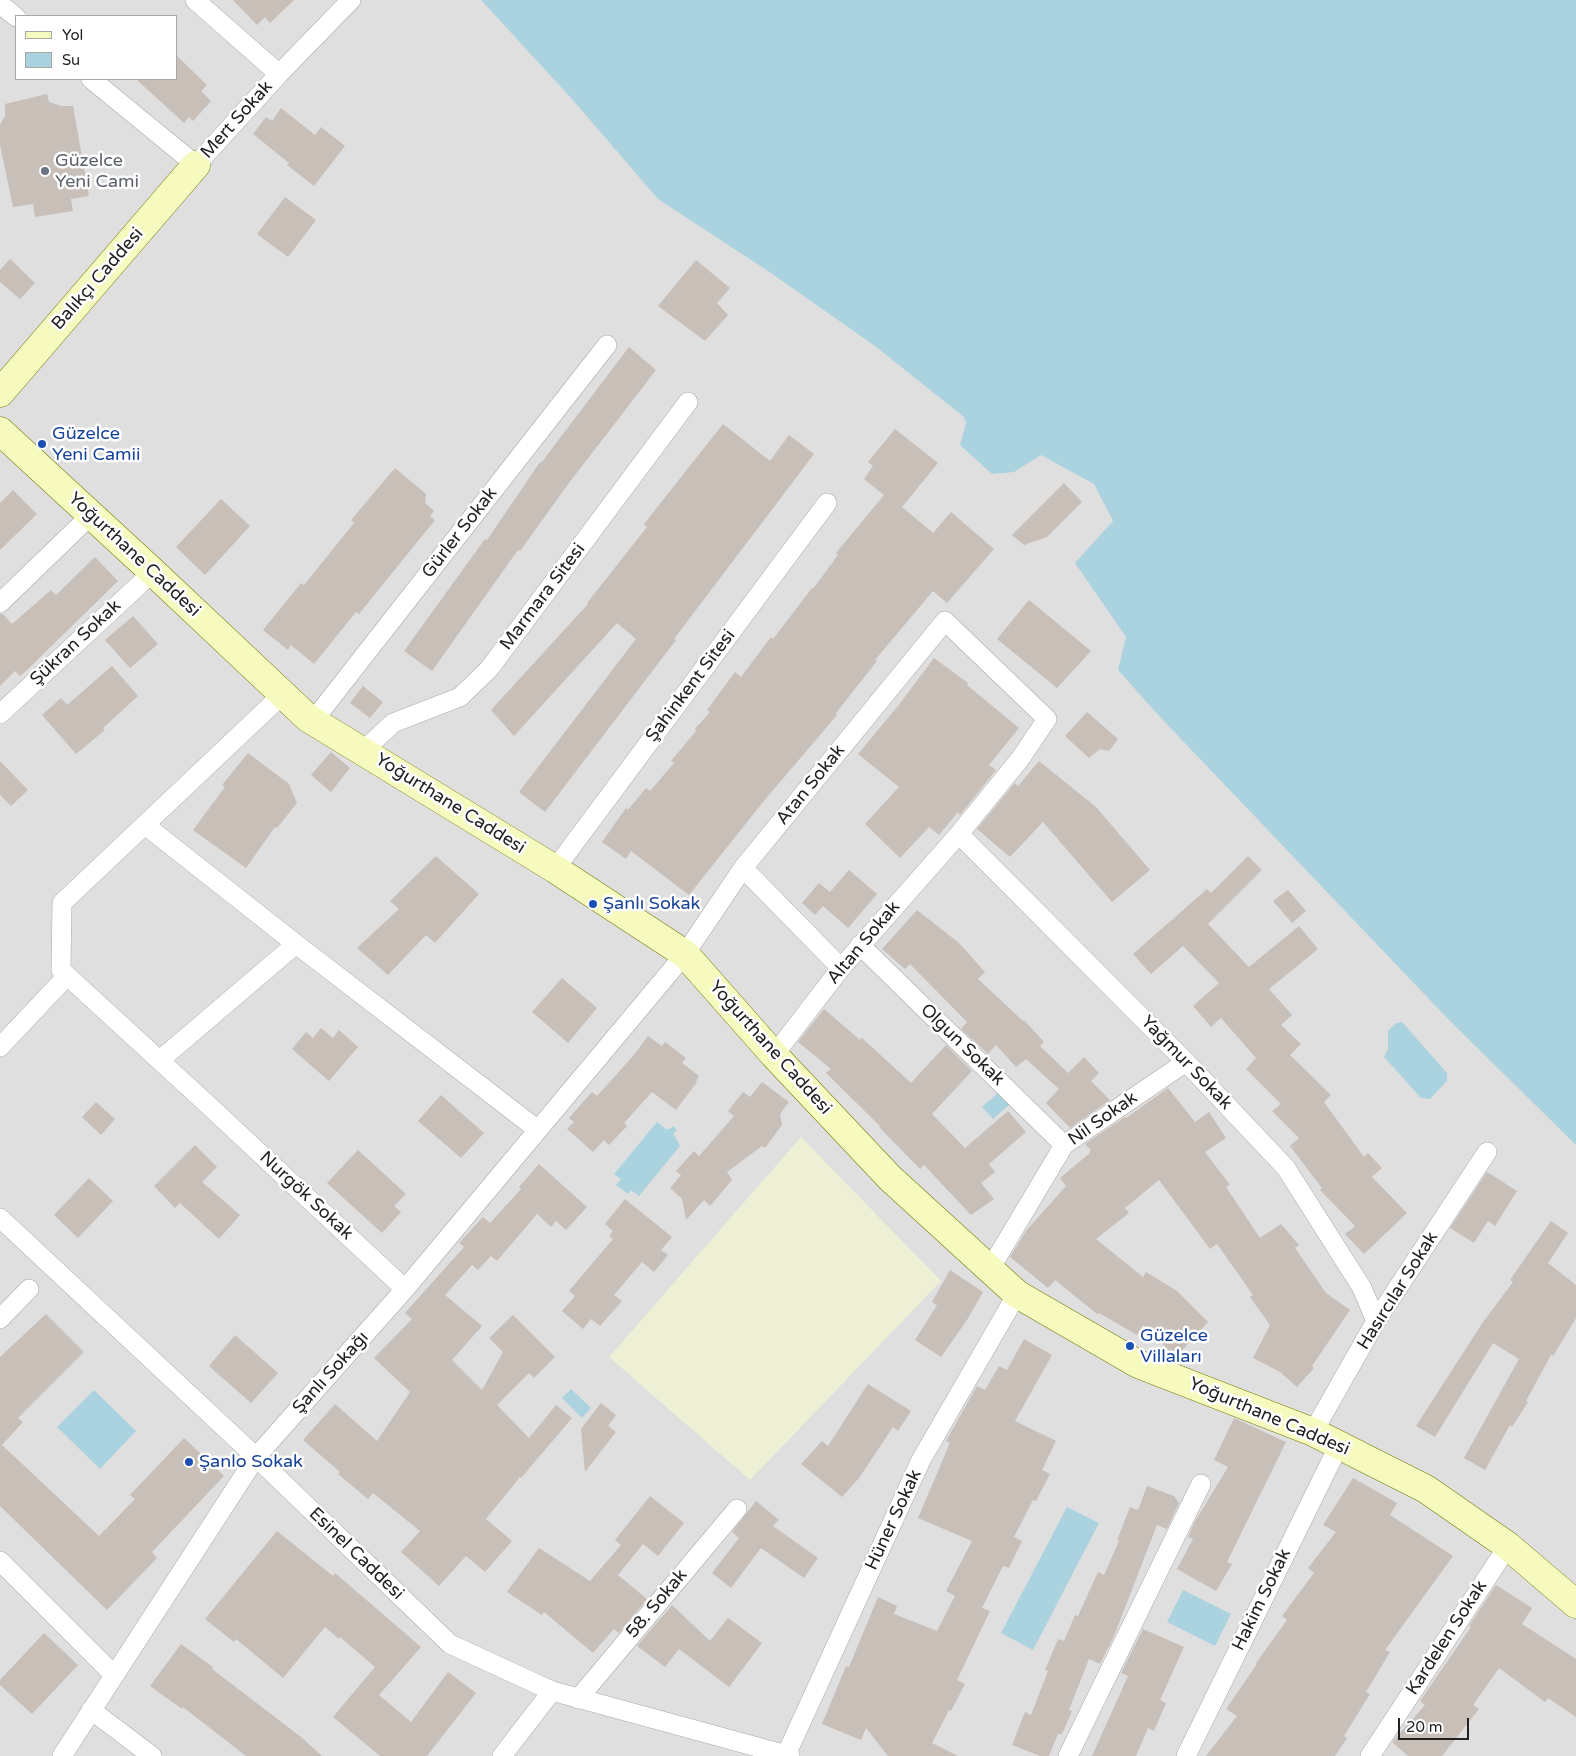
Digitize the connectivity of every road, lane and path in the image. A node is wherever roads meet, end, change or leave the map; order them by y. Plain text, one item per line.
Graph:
1 (195, 0) edge
2 (351, 0) edge
3 (0, 4) edge
4 (15, 16) edge
5 (279, 74) junction
6 (93, 80) edge
7 (196, 165) junction
8 (607, 345) dead end
9 (0, 393) edge
10 (688, 402) dead end
11 (0, 431) edge
12 (827, 503) dead end
13 (91, 515) junction
14 (153, 572) junction
15 (0, 602) edge
16 (945, 622) joint
17 (283, 694) junction
18 (0, 714) edge
19 (310, 719) junction
20 (363, 751) junction
21 (145, 825) junction
22 (959, 834) junction
23 (743, 868) junction
24 (555, 869) junction
25 (296, 944) junction
26 (860, 945) junction
27 (685, 954) junction
28 (841, 968) junction
29 (67, 976) junction
30 (0, 1047) edge
31 (774, 1055) junction
32 (160, 1060) junction
33 (1186, 1062) junction
34 (538, 1130) junction
35 (1064, 1145) junction
36 (1487, 1152) dead end
37 (0, 1218) edge
38 (990, 1269) junction
39 (29, 1289) dead end
40 (406, 1290) junction
41 (1017, 1294) junction
42 (0, 1319) edge
43 (1376, 1321) junction
44 (1314, 1432) junction
45 (1339, 1445) junction
46 (256, 1457) junction
47 (1201, 1484) dead end
48 (737, 1509) dead end
49 (1508, 1546) junction
50 (0, 1562) edge
51 (1576, 1604) edge
52 (114, 1675) junction
53 (552, 1691) junction
54 (578, 1699) junction
55 (91, 1710) junction
56 (788, 1755) edge
57 (62, 1756) edge
58 (152, 1756) edge
59 (502, 1756) edge
60 (1068, 1756) edge
61 (1186, 1756) edge
62 (1370, 1756) edge

1 - 5 street
2 - 5 street, Mert Sokak
3 - 4 street
5 - 7 street, Mert Sokak
6 - 7 street, Mert Sokak
7 - 9 main road, Balıkçı Caddesi
8 - 19 street, Gürler Sokak
10 - 20 street, Marmara Sitesi
11 - 13 main road, Yoğurthane Caddesi
12 - 24 street, Şahinkent Sitesi
13 - 14 main road, Yoğurthane Caddesi
13 - 15 street
14 - 17 main road, Yoğurthane Caddesi
14 - 18 street, Şükran Sokak
16 - 22 street, Altan Sokak
16 - 23 street, Atan Sokak
17 - 19 main road, Yoğurthane Caddesi
17 - 21 street
19 - 20 main road, Yoğurthane Caddesi
20 - 24 main road, Yoğurthane Caddesi
21 - 25 street
21 - 29 street
22 - 26 street, Altan Sokak
22 - 33 street, Yağmur Sokak
23 - 27 street, Atan Sokak
23 - 28 street
24 - 27 main road, Yoğurthane Caddesi
25 - 32 street
25 - 34 street
26 - 28 street, Altan Sokak
26 - 35 street, Olgun Sokak
27 - 31 main road, Yoğurthane Caddesi
27 - 34 street, Atan Sokak
28 - 31 street, Altan Sokak
29 - 30 street
29 - 32 street, Nurgök Sokak
31 - 38 main road, Yoğurthane Caddesi
32 - 40 street, Nurgök Sokak
33 - 35 street, Nil Sokak
33 - 43 street, Yağmur Sokak
34 - 40 street, Şanlı Sokağı
35 - 38 street, Nil Sokak
36 - 43 street, Hasırcılar Sokak
37 - 46 street, Esinel Caddesi
38 - 41 main road, Yoğurthane Caddesi
39 - 42 street
40 - 46 street, Şanlı Sokağı
41 - 44 main road, Yoğurthane Caddesi
41 - 56 street, Hüner Sokak
43 - 44 street, Hasırcılar Sokak
44 - 45 main road, Yoğurthane Caddesi
45 - 49 main road, Yoğurthane Caddesi
45 - 61 street, Hakim Sokak
46 - 52 street, Şanlı Sokağı
46 - 53 street, Esinel Caddesi
47 - 60 street
48 - 54 street, 58. Sokak
49 - 51 main road, Yoğurthane Caddesi
49 - 62 street, Kardelen Sokak
50 - 52 street
52 - 55 street, Şanlı Sokağı
53 - 54 street, Esinel Caddesi
53 - 59 street
54 - 56 street, Esinel Caddesi
55 - 57 street, Şanlı Sokağı
55 - 58 street

